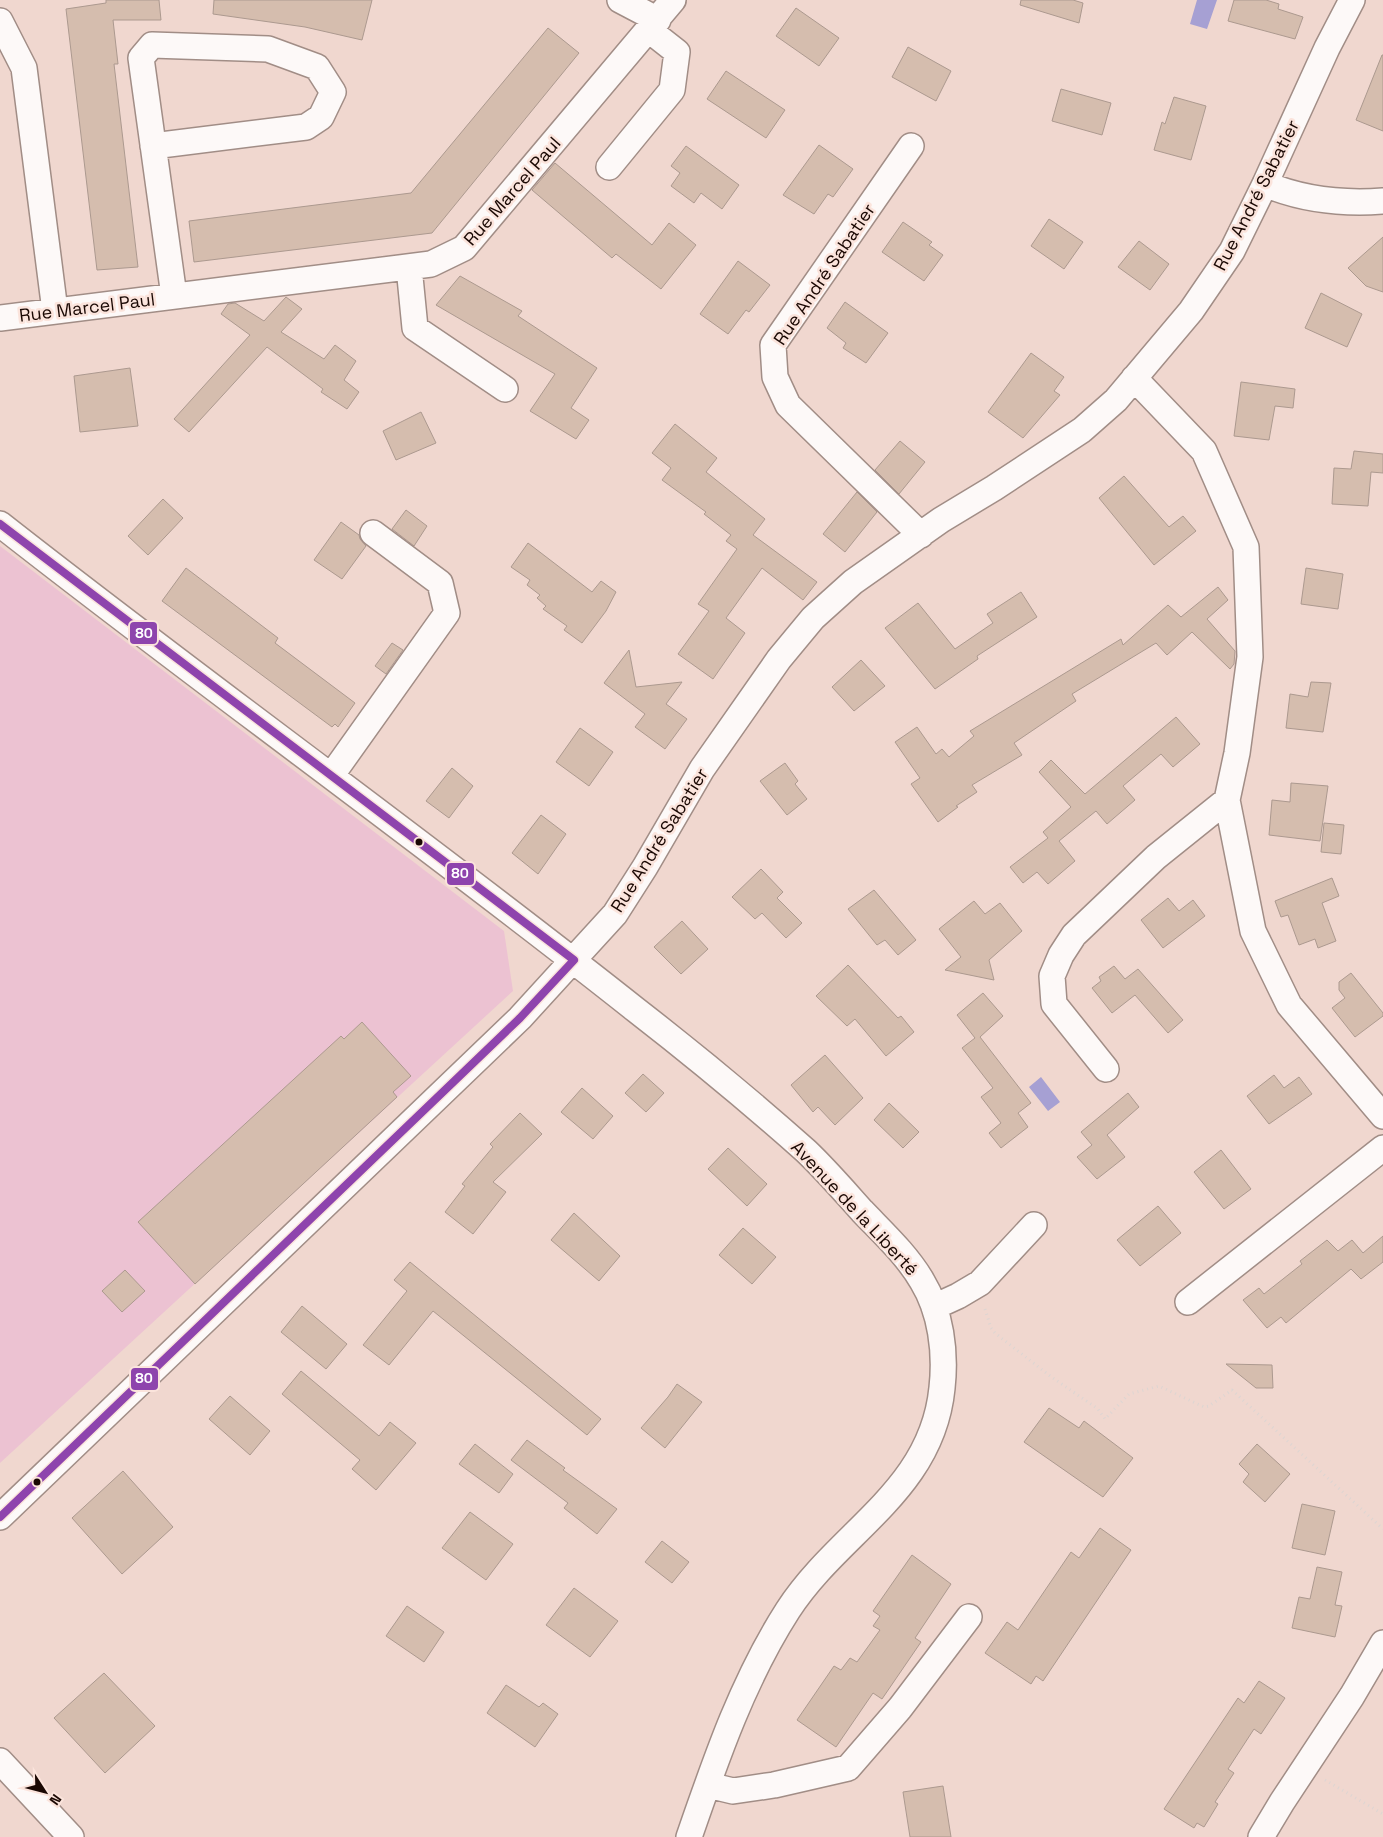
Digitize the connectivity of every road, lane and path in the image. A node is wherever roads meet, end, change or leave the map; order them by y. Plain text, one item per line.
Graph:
1 (620, 0) edge
2 (673, 0) edge
3 (1352, 0) edge
4 (0, 21) edge
5 (653, 25) junction
6 (153, 146) junction
7 (912, 146) dead end
8 (609, 167) dead end
9 (1265, 184) junction
10 (1383, 201) edge
11 (409, 267) junction
12 (174, 296) junction
13 (55, 311) junction
14 (0, 318) edge
15 (1134, 378) junction
16 (505, 389) dead end
17 (0, 524) edge
18 (373, 533) dead end
19 (921, 534) junction
20 (331, 776) junction
21 (1227, 800) junction
22 (574, 960) junction
23 (1106, 1069) dead end
24 (1383, 1116) edge
25 (1383, 1148) edge
26 (1034, 1225) dead end
27 (980, 1283) junction
28 (1188, 1302) dead end
29 (934, 1307) junction
30 (0, 1516) edge
31 (1383, 1529) edge
32 (969, 1617) dead end
33 (1383, 1643) edge
34 (0, 1761) edge
35 (1304, 1768) junction
36 (708, 1785) junction
37 (1383, 1814) edge
38 (71, 1837) edge
39 (689, 1837) edge
40 (1261, 1837) edge

1 - 5 street
2 - 5 street, Rue Marcel Paul
3 - 9 street, Rue André Sabatier
4 - 13 street
5 - 8 street
5 - 11 street, Rue Marcel Paul
6 - 6 street, Rue Marcel Paul
6 - 12 street, Rue Marcel Paul
7 - 19 street, Rue André Sabatier
9 - 10 street
9 - 15 street, Rue André Sabatier
11 - 12 street, Rue Marcel Paul
11 - 16 street
12 - 13 street, Rue Marcel Paul
13 - 14 street, Rue Marcel Paul
15 - 19 street, Rue André Sabatier
15 - 21 street
17 - 20 street, Avenue de la Liberté
18 - 20 street
19 - 22 street, Rue André Sabatier
20 - 22 street, Avenue de la Liberté
21 - 23 street
21 - 24 street
22 - 29 street, Avenue de la Liberté
22 - 30 street, Rue André Sabatier
25 - 28 street
26 - 27 street
27 - 29 street
27 - 31 path
29 - 36 street, Avenue de la Liberté
32 - 36 street
33 - 35 street
34 - 38 street
35 - 37 path
35 - 40 street
36 - 39 street, Avenue de la Liberté

